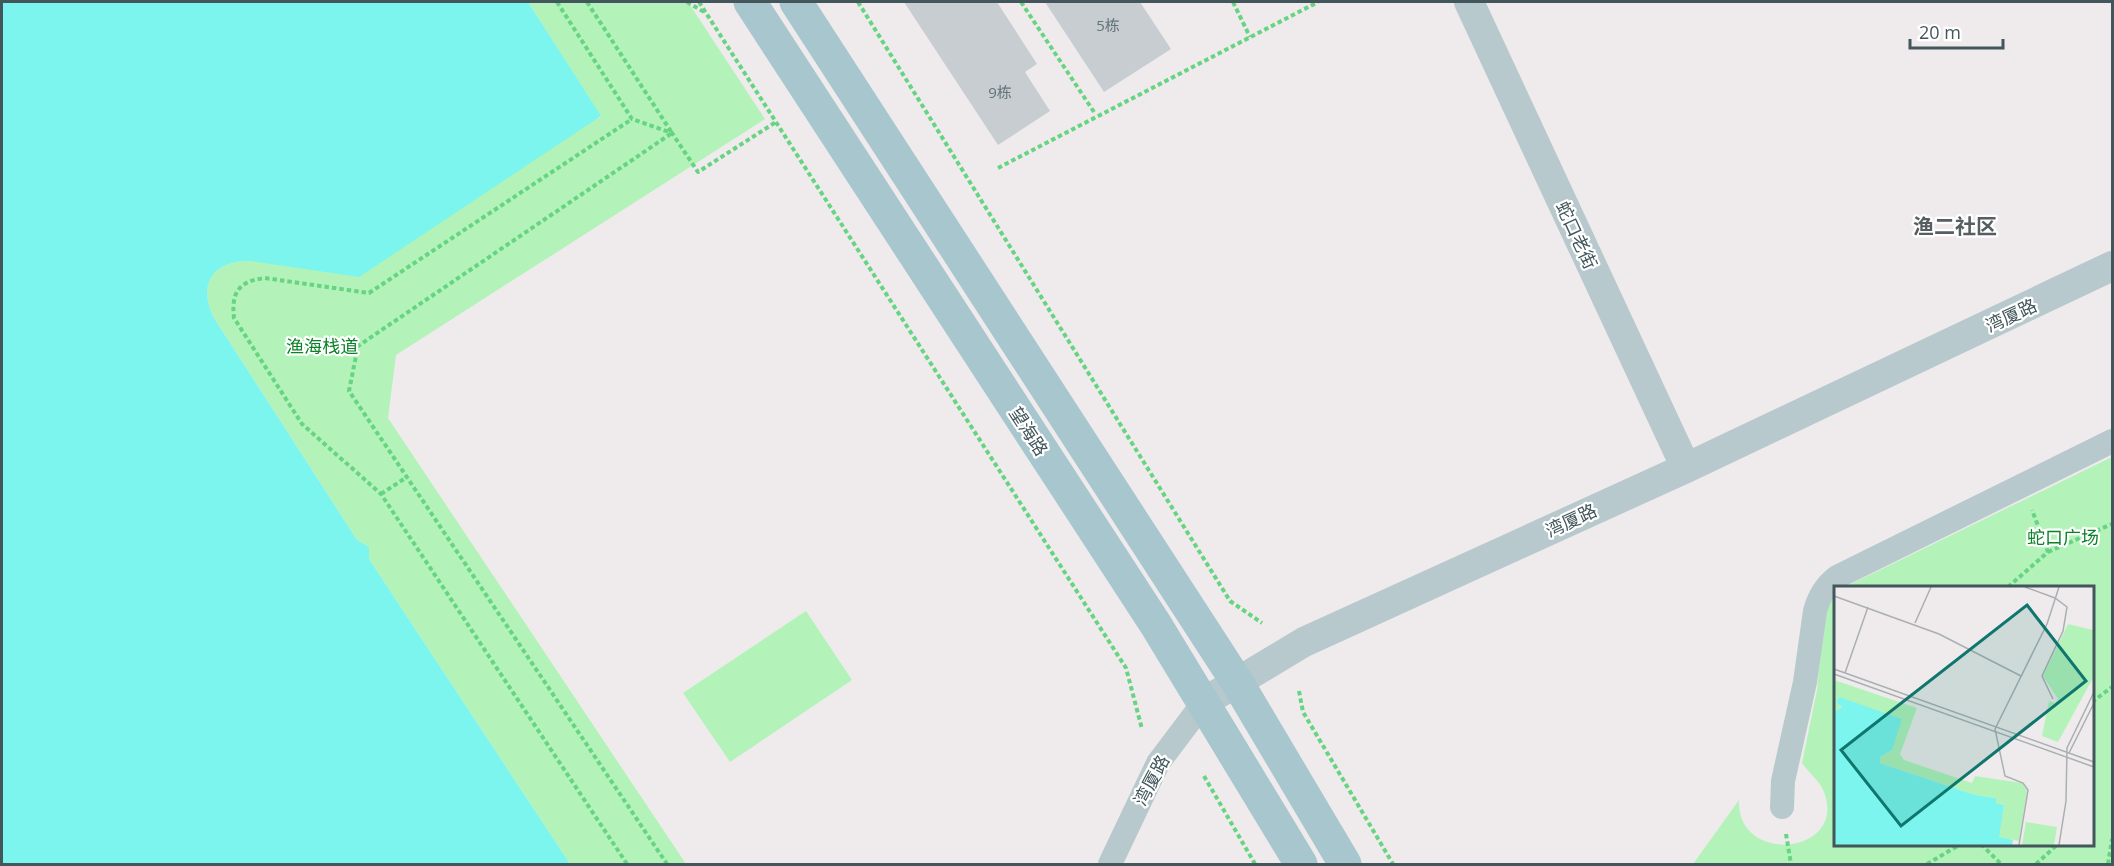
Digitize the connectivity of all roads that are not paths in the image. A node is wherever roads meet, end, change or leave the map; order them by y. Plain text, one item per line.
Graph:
1 (750, 2) edge
2 (796, 2) edge
3 (1469, 2) edge
4 (2112, 266) edge
5 (2112, 441) edge
6 (1686, 468) junction
7 (1237, 682) junction
8 (1204, 702) junction
9 (1782, 807) dead end
10 (1110, 864) edge
11 (1301, 864) edge
12 (1345, 864) edge

1 - 8 main road, 望海路
2 - 7 main road
3 - 6 street, 蛇口老街
4 - 6 street, 湾厦路
5 - 9 street
6 - 7 street, 湾厦路
7 - 8 street, 湾厦路
7 - 12 main road
8 - 10 street, 湾厦路
8 - 11 main road, 望海路

